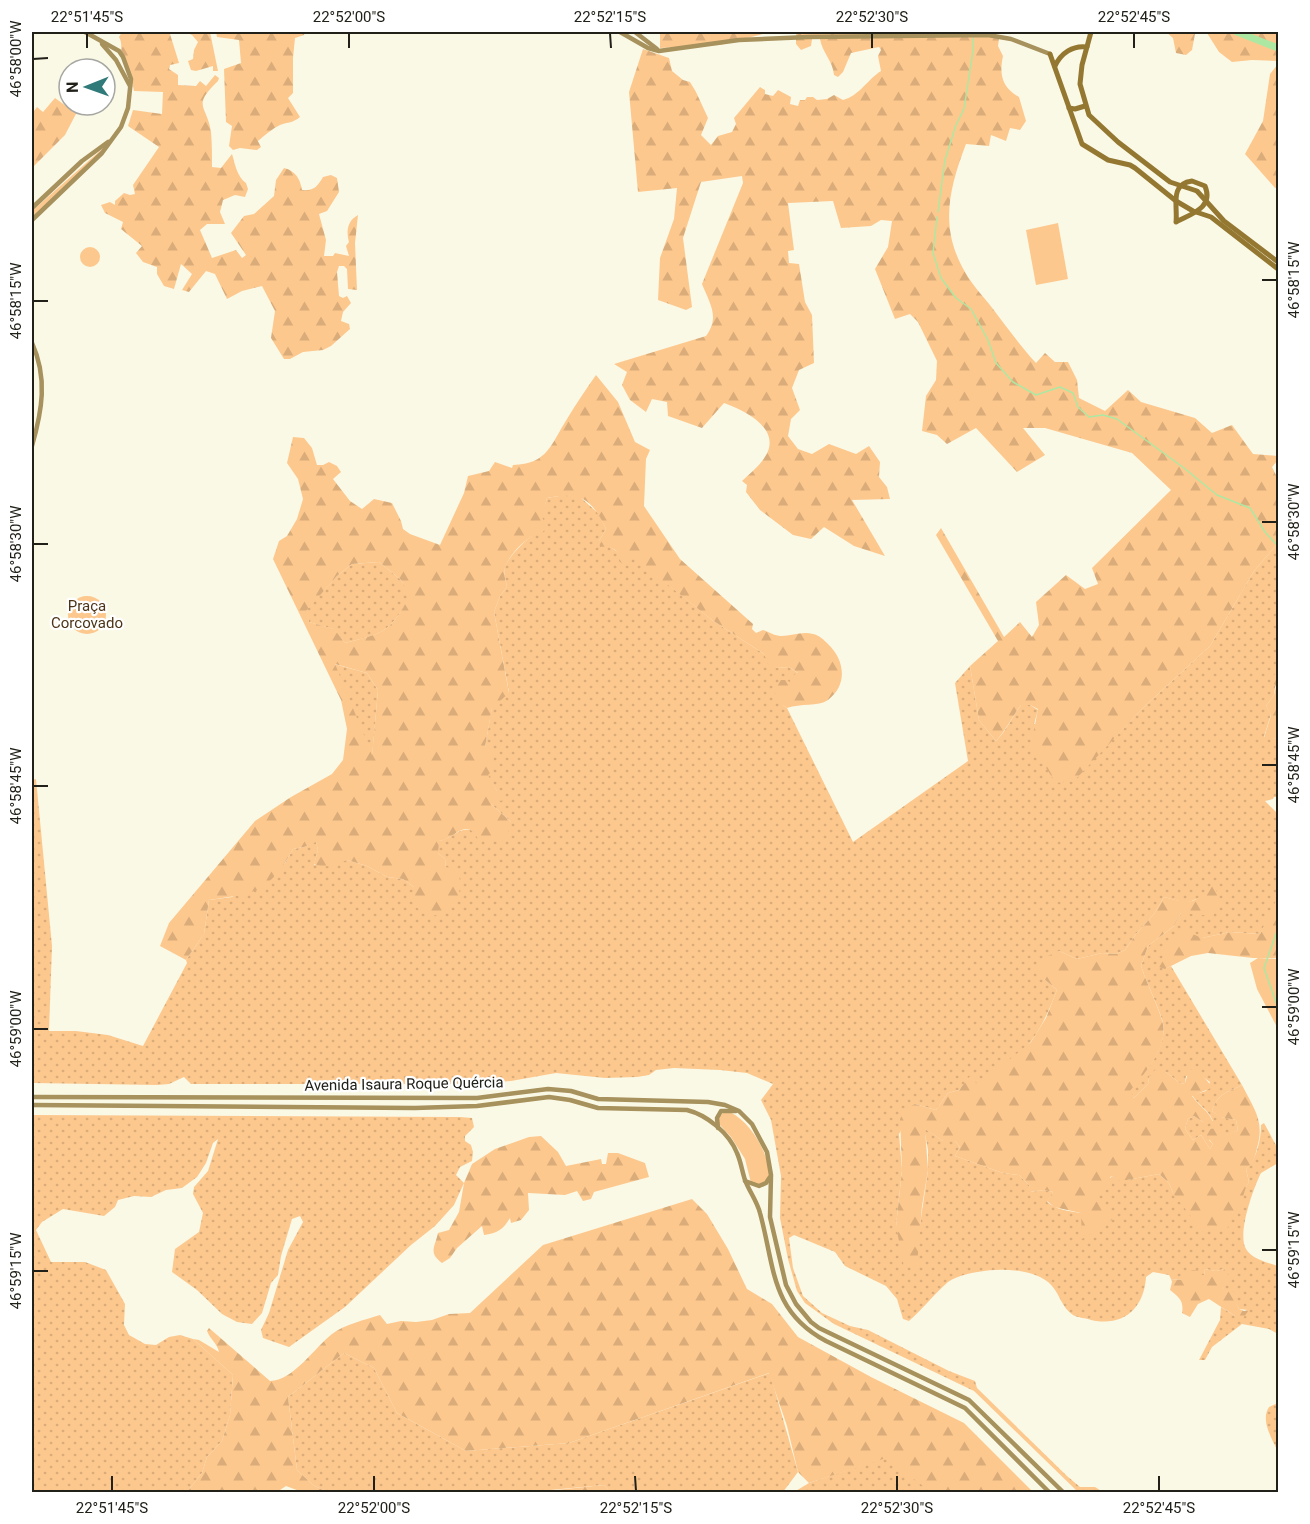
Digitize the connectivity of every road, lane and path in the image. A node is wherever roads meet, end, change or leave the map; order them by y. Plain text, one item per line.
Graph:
1 (85, 32) edge
2 (620, 32) edge
3 (634, 32) edge
4 (1091, 32) edge
5 (627, 35) junction
6 (98, 40) junction
7 (1087, 47) junction
8 (119, 51) junction
9 (659, 51) junction
10 (1050, 54) junction
11 (111, 55) joint
12 (1061, 56) junction
13 (123, 57) junction
14 (117, 60) edge
15 (117, 62) edge
16 (1055, 66) junction
17 (130, 86) junction
18 (1085, 106) junction
19 (1069, 108) junction
20 (110, 141) junction
21 (1181, 185) junction
22 (1176, 201) junction
23 (1206, 202) junction
24 (32, 208) edge
25 (1197, 212) junction
26 (32, 220) edge
27 (1278, 262) edge
28 (1278, 269) edge
29 (32, 343) edge
30 (32, 446) edge
31 (32, 1097) edge
32 (32, 1105) edge
33 (739, 1111) junction
34 (718, 1128) junction
35 (771, 1175) junction
36 (745, 1181) junction
37 (1049, 1492) edge
38 (1063, 1492) edge

1 - 6 main road
2 - 5 main road
3 - 5 main road
3 - 9 main road
4 - 7 main road
5 - 9 main road
6 - 8 main road
6 - 11 main road
7 - 12 main road
7 - 18 main road
8 - 11 main road
8 - 13 main road
9 - 10 main road
10 - 12 main road
10 - 16 main road
12 - 16 main road
13 - 14 main road
13 - 17 main road
15 - 17 main road
16 - 19 main road
17 - 20 main road
18 - 19 main road
18 - 21 main road
19 - 22 main road
20 - 24 main road
20 - 26 main road
21 - 22 main road
21 - 23 main road
22 - 25 main road
22 - 25 main road
23 - 25 main road
23 - 27 main road
25 - 28 main road
29 - 30 main road
31 - 33 main road, Avenida Isaura Roque Quércia
32 - 34 main road, Avenida Isaura Roque Quércia
33 - 34 main road
33 - 35 main road
34 - 36 main road, Avenida Isaura Roque Quércia
35 - 36 main road
35 - 38 main road
36 - 37 main road, Avenida Isaura Roque Quércia

